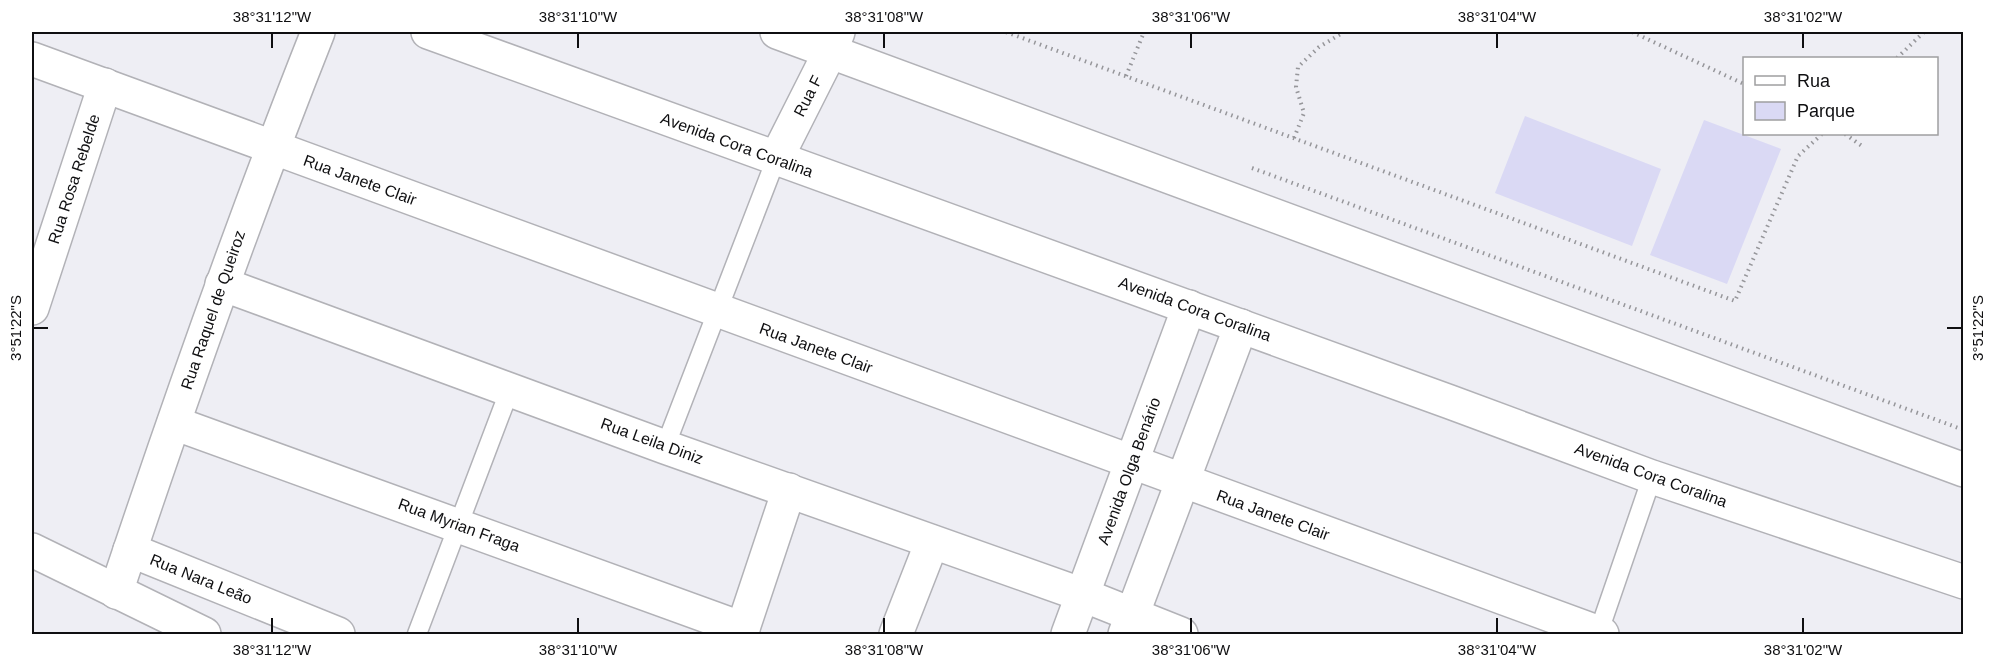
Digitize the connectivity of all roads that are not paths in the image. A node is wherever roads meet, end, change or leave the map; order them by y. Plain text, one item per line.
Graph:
1 (318, 32) edge
2 (428, 32) edge
3 (777, 32) edge
4 (834, 42) edge
5 (32, 59) edge
6 (105, 85) junction
7 (272, 147) junction
8 (776, 159) junction
9 (45, 220) edge
10 (222, 284) junction
11 (1189, 307) junction
12 (32, 308) edge
13 (717, 312) junction
14 (1241, 326) junction
15 (510, 388) junction
16 (174, 423) junction
17 (665, 447) junction
18 (1132, 463) junction
19 (1964, 470) edge
20 (1652, 477) junction
21 (1182, 482) junction
22 (789, 490) junction
23 (459, 525) junction
24 (932, 542) junction
25 (32, 550) edge
26 (130, 550) junction
27 (1964, 582) edge
28 (116, 592) junction
29 (1083, 595) junction
30 (1128, 625) edge
31 (742, 632) edge
32 (204, 634) edge
33 (338, 634) edge
34 (417, 634) edge
35 (896, 634) edge
36 (1068, 634) edge
37 (1181, 634) edge
38 (1600, 634) edge

1 - 7 street, Rua Raquel de Queiroz
2 - 8 street, Avenida Cora Coralina
3 - 4 street
4 - 8 street, Rua F
4 - 19 street
5 - 6 street, Rua Janete Clair
6 - 7 street, Rua Janete Clair
6 - 9 street, Rua Rosa Rebelde
7 - 10 street, Rua Raquel de Queiroz
7 - 13 street, Rua Janete Clair
8 - 11 street, Avenida Cora Coralina
8 - 13 lane
9 - 12 street, Rua Rosa Rebelde
10 - 15 street, Rua Leila Diniz
10 - 16 street, Rua Raquel de Queiroz
11 - 14 street, Avenida Cora Coralina
11 - 18 street, Avenida Olga Benário
13 - 17 lane
13 - 18 street, Rua Janete Clair
14 - 20 street, Avenida Cora Coralina
14 - 21 street
15 - 17 street, Rua Leila Diniz
15 - 23 lane
16 - 23 street, Rua Myrian Fraga
16 - 26 street, Rua Raquel de Queiroz
17 - 22 street, Rua Leila Diniz
18 - 21 street, Rua Janete Clair
18 - 29 street, Avenida Olga Benário
20 - 27 street, Avenida Cora Coralina
20 - 38 lane
21 - 30 street
21 - 38 street, Rua Janete Clair
22 - 24 street, Rua Leila Diniz
22 - 31 street
23 - 31 street, Rua Myrian Fraga
23 - 34 lane
24 - 29 street, Rua Leila Diniz
24 - 35 street
25 - 28 street
26 - 28 street, Rua Raquel de Queiroz
26 - 33 street, Rua Nara Leão
28 - 32 street
29 - 30 street, Rua Leila Diniz
29 - 36 street, Avenida Olga Benário
30 - 37 street, Rua Leila Diniz

